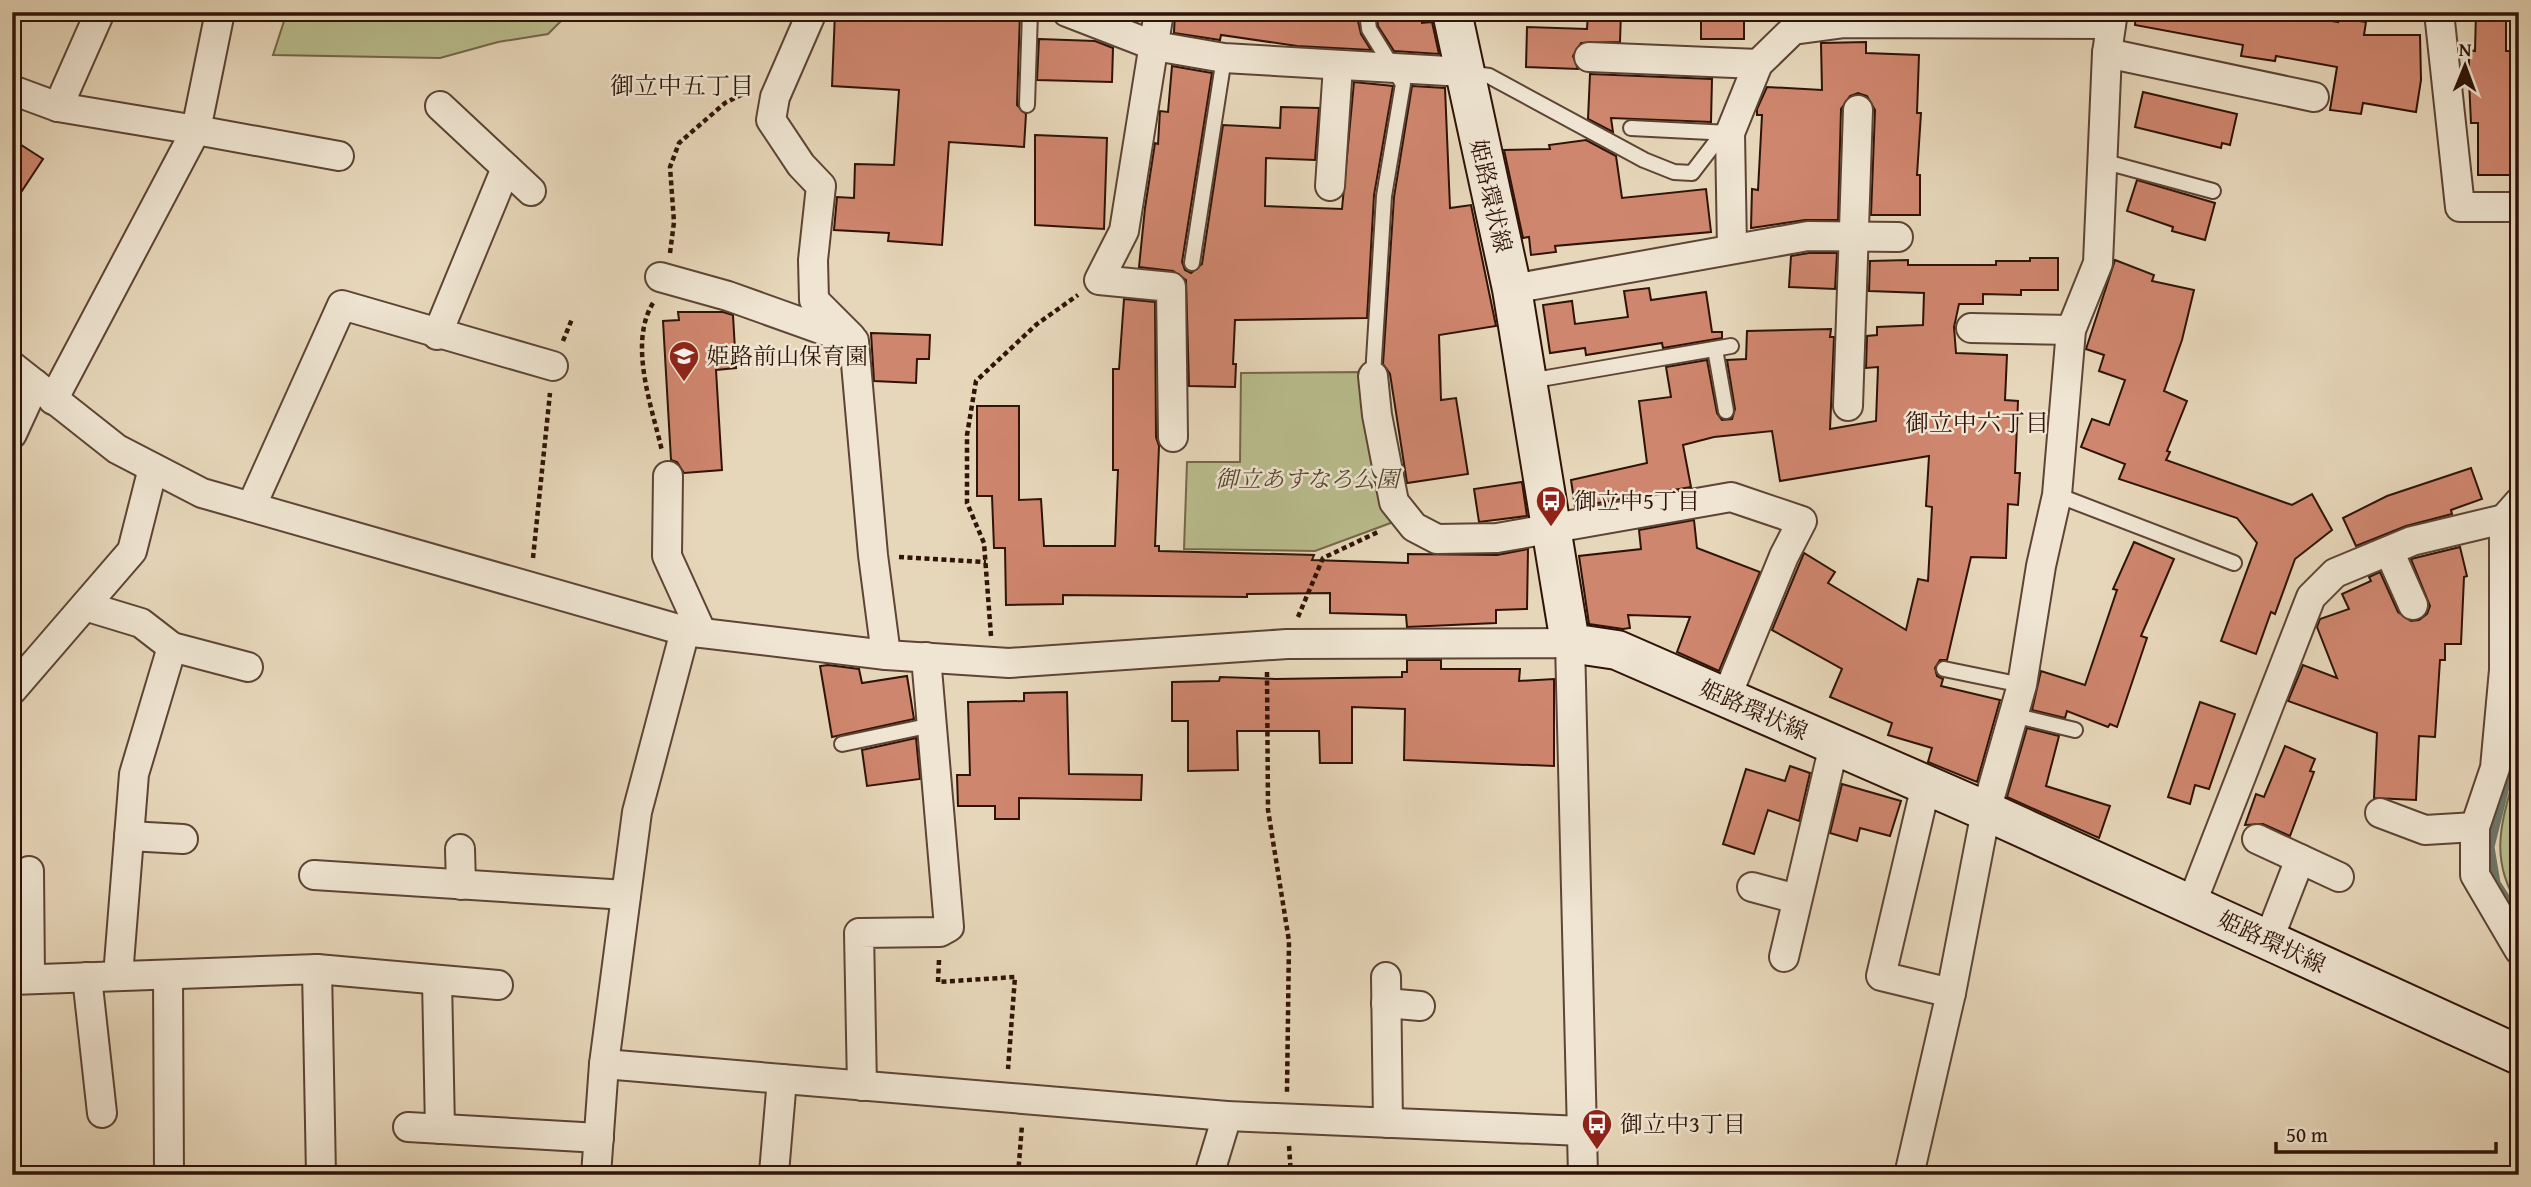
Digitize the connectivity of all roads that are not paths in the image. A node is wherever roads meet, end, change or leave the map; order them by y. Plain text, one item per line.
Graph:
1 (100, 12) edge
2 (219, 12) edge
3 (812, 12) edge
4 (1030, 12) edge
5 (1067, 12) edge
6 (1159, 12) edge
7 (1367, 12) edge
8 (1452, 12) edge
9 (2439, 12) edge
10 (2112, 18) edge
11 (1788, 21) edge
12 (1155, 46) junction
13 (2107, 53) junction
14 (1590, 57) dead end
15 (1224, 58) junction
16 (1758, 64) junction
17 (1338, 66) junction
18 (1395, 71) junction
19 (1464, 72) junction
20 (12, 90) edge
21 (2314, 97) dead end
22 (1027, 105) dead end
23 (440, 106) dead end
24 (58, 107) junction
25 (1858, 110) dead end
26 (1631, 128) dead end
27 (195, 130) junction
28 (1730, 133) junction
29 (339, 156) dead end
30 (2102, 161) junction
31 (506, 168) junction
32 (1329, 186) dead end
33 (531, 191) dead end
34 (2213, 191) dead end
35 (2519, 206) edge
36 (1854, 236) junction
37 (1898, 237) dead end
38 (1732, 249) junction
39 (1192, 263) dead end
40 (660, 277) dead end
41 (1512, 289) junction
42 (1971, 328) dead end
43 (2071, 330) junction
44 (437, 335) junction
45 (854, 341) junction
46 (1731, 346) dead end
47 (1715, 349) junction
48 (12, 366) edge
49 (553, 366) road end
50 (1373, 376) joint
51 (1527, 381) junction
52 (44, 392) junction
53 (1848, 407) dead end
54 (1726, 411) dead end
55 (12, 434) edge
56 (1173, 437) dead end
57 (153, 468) junction
58 (667, 476) dead end
59 (2057, 495) junction
60 (251, 507) junction
61 (2512, 511) edge
62 (1551, 528) junction
63 (2389, 551) junction
64 (2234, 563) dead end
65 (2413, 605) dead end
66 (85, 606) junction
67 (694, 632) junction
68 (1570, 643) junction
69 (172, 647) junction
70 (886, 654) junction
71 (926, 657) junction
72 (248, 667) dead end
73 (1944, 669) dead end
74 (2022, 685) junction
75 (12, 690) edge
76 (1726, 698) junction
77 (2013, 715) junction
78 (932, 725) junction
79 (2075, 730) dead end
80 (842, 744) dead end
81 (1834, 745) junction
82 (1926, 785) junction
83 (1986, 811) junction
84 (2379, 813) dead end
85 (2475, 827) junction
86 (129, 836) junction
87 (183, 839) dead end
88 (2257, 839) dead end
89 (460, 849) dead end
90 (2300, 859) junction
91 (29, 871) dead end
92 (314, 875) dead end
93 (2339, 877) dead end
94 (461, 885) junction
95 (1752, 887) dead end
96 (626, 895) junction
97 (1797, 899) junction
98 (2191, 905) junction
99 (2268, 941) junction
100 (2519, 950) edge
101 (1784, 957) dead end
102 (317, 970) junction
103 (168, 975) junction
104 (118, 976) junction
105 (88, 977) junction
106 (21, 979) edge
107 (437, 980) junction
108 (498, 985) dead end
109 (1951, 993) junction
110 (1420, 1006) dead end
111 (2519, 1055) edge
112 (604, 1064) junction
113 (782, 1079) junction
114 (862, 1086) junction
115 (102, 1113) dead end
116 (1227, 1116) junction
117 (1388, 1123) junction
118 (408, 1127) dead end
119 (440, 1129) junction
120 (1582, 1130) junction
121 (599, 1138) junction
122 (774, 1173) edge
123 (169, 1175) edge
124 (321, 1175) edge
125 (596, 1175) edge
126 (1209, 1175) edge
127 (1583, 1175) edge
128 (1909, 1175) edge

1 - 24 street
2 - 27 street
3 - 45 street
4 - 22 lane
5 - 12 street
6 - 12 street
7 - 18 lane
8 - 19 main road, 姫路環状線
9 - 35 street
10 - 11 street
10 - 13 street
11 - 16 street
12 - 15 street
12 - 56 street
13 - 21 street
13 - 30 street
14 - 16 street
15 - 17 street
15 - 39 lane
16 - 28 street
17 - 18 street
17 - 32 street
18 - 19 street
18 - 50 lane
19 - 28 lane
19 - 41 main road, 姫路環状線
20 - 24 street
23 - 31 street
24 - 27 street
25 - 36 street
26 - 28 lane
27 - 29 street
27 - 52 street
28 - 38 street
30 - 34 lane
30 - 43 street
31 - 33 street
31 - 44 street
36 - 37 street
36 - 38 street
36 - 53 street
38 - 41 street
40 - 45 street
41 - 51 main road, 姫路環状線
42 - 43 street
43 - 59 street
44 - 49 street
44 - 60 street
45 - 70 street
46 - 47 lane
47 - 51 lane
47 - 54 lane
48 - 52 street
50 - 62 street
51 - 62 main road, 姫路環状線
52 - 55 street
52 - 57 street
57 - 60 street
57 - 66 street
58 - 67 street
59 - 64 lane
59 - 74 street
60 - 67 street
61 - 63 street
61 - 85 street
62 - 68 main road, 姫路環状線
62 - 76 street
63 - 65 street
63 - 98 street
66 - 69 street
66 - 75 street
67 - 70 street
67 - 96 street
68 - 71 street
68 - 76 main road, 姫路環状線
68 - 120 street
69 - 72 street
69 - 86 street
70 - 71 street
71 - 78 street
73 - 74 lane
74 - 77 street
76 - 81 main road, 姫路環状線
77 - 79 lane
77 - 83 street
78 - 80 lane
78 - 114 street
81 - 82 main road, 姫路環状線
81 - 97 street
82 - 83 main road, 姫路環状線
82 - 109 street
83 - 98 main road, 姫路環状線
83 - 109 street
84 - 85 street
85 - 100 street
86 - 87 street
86 - 104 street
88 - 90 street
89 - 94 street
90 - 93 street
90 - 99 street
91 - 106 street
92 - 94 street
94 - 96 street
95 - 97 street
96 - 112 street
97 - 101 street
98 - 99 main road, 姫路環状線
99 - 111 main road, 姫路環状線
102 - 103 street
102 - 107 street
102 - 124 street
103 - 104 street
103 - 123 street
104 - 105 street
105 - 106 street
105 - 115 street
107 - 108 street
107 - 119 street
109 - 128 street
110 - 117 street
112 - 113 street
112 - 121 street
113 - 114 street
113 - 122 street
114 - 116 street
116 - 117 street
116 - 126 street
117 - 120 street
118 - 119 street
119 - 121 street
120 - 127 street
121 - 125 street

